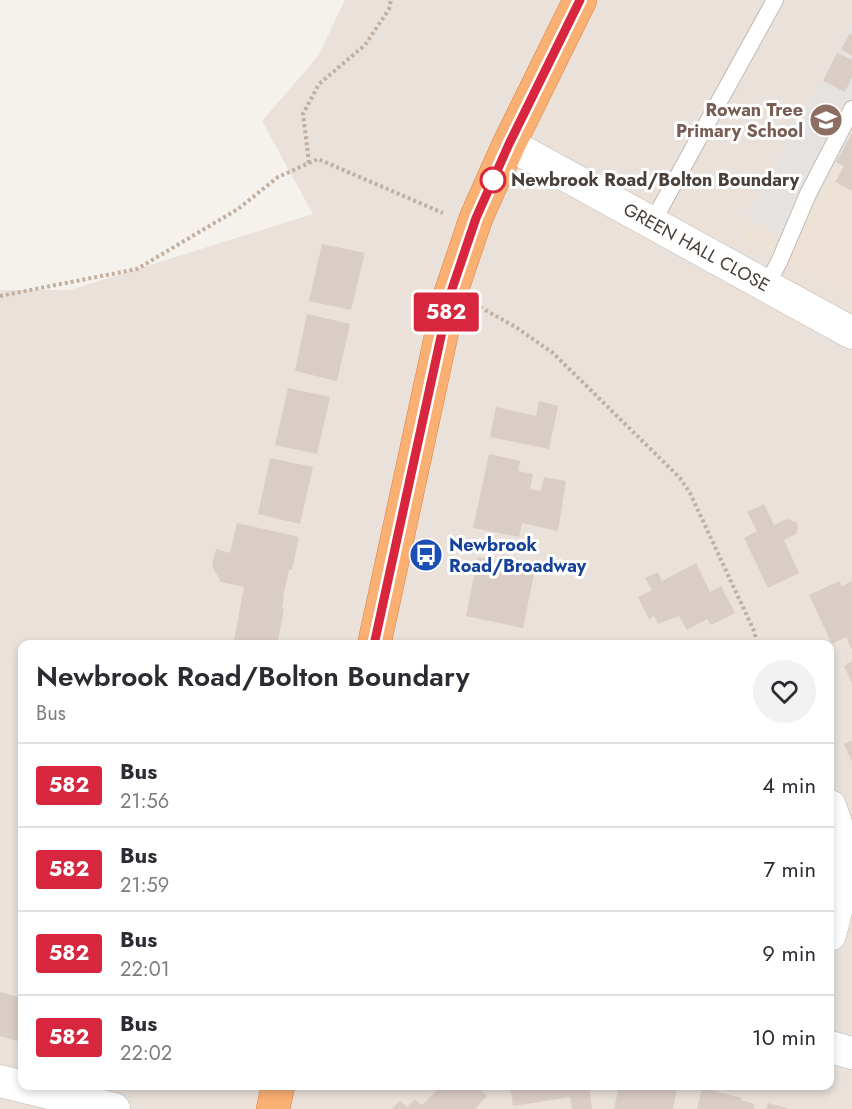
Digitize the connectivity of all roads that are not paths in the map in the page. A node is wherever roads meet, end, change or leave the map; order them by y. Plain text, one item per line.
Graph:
1 (580, 0) edge
2 (775, 0) edge
3 (852, 109) edge
4 (509, 144) junction
5 (652, 223) junction
6 (766, 286) junction
7 (852, 333) edge
8 (375, 640) edge
9 (834, 818) edge
10 (834, 920) edge
11 (834, 1048) edge
12 (852, 1053) edge
13 (0, 1082) edge
14 (18, 1086) edge
15 (34, 1090) edge
16 (277, 1090) edge
17 (114, 1109) edge
18 (273, 1109) edge

1 - 4 highway
2 - 5 lane
3 - 6 lane
4 - 5 street, GREEN HALL CLOSE
4 - 8 highway
5 - 6 street, GREEN HALL CLOSE
6 - 7 street, GREEN HALL CLOSE
9 - 10 street
11 - 12 street
13 - 14 street
15 - 17 street
16 - 18 highway

